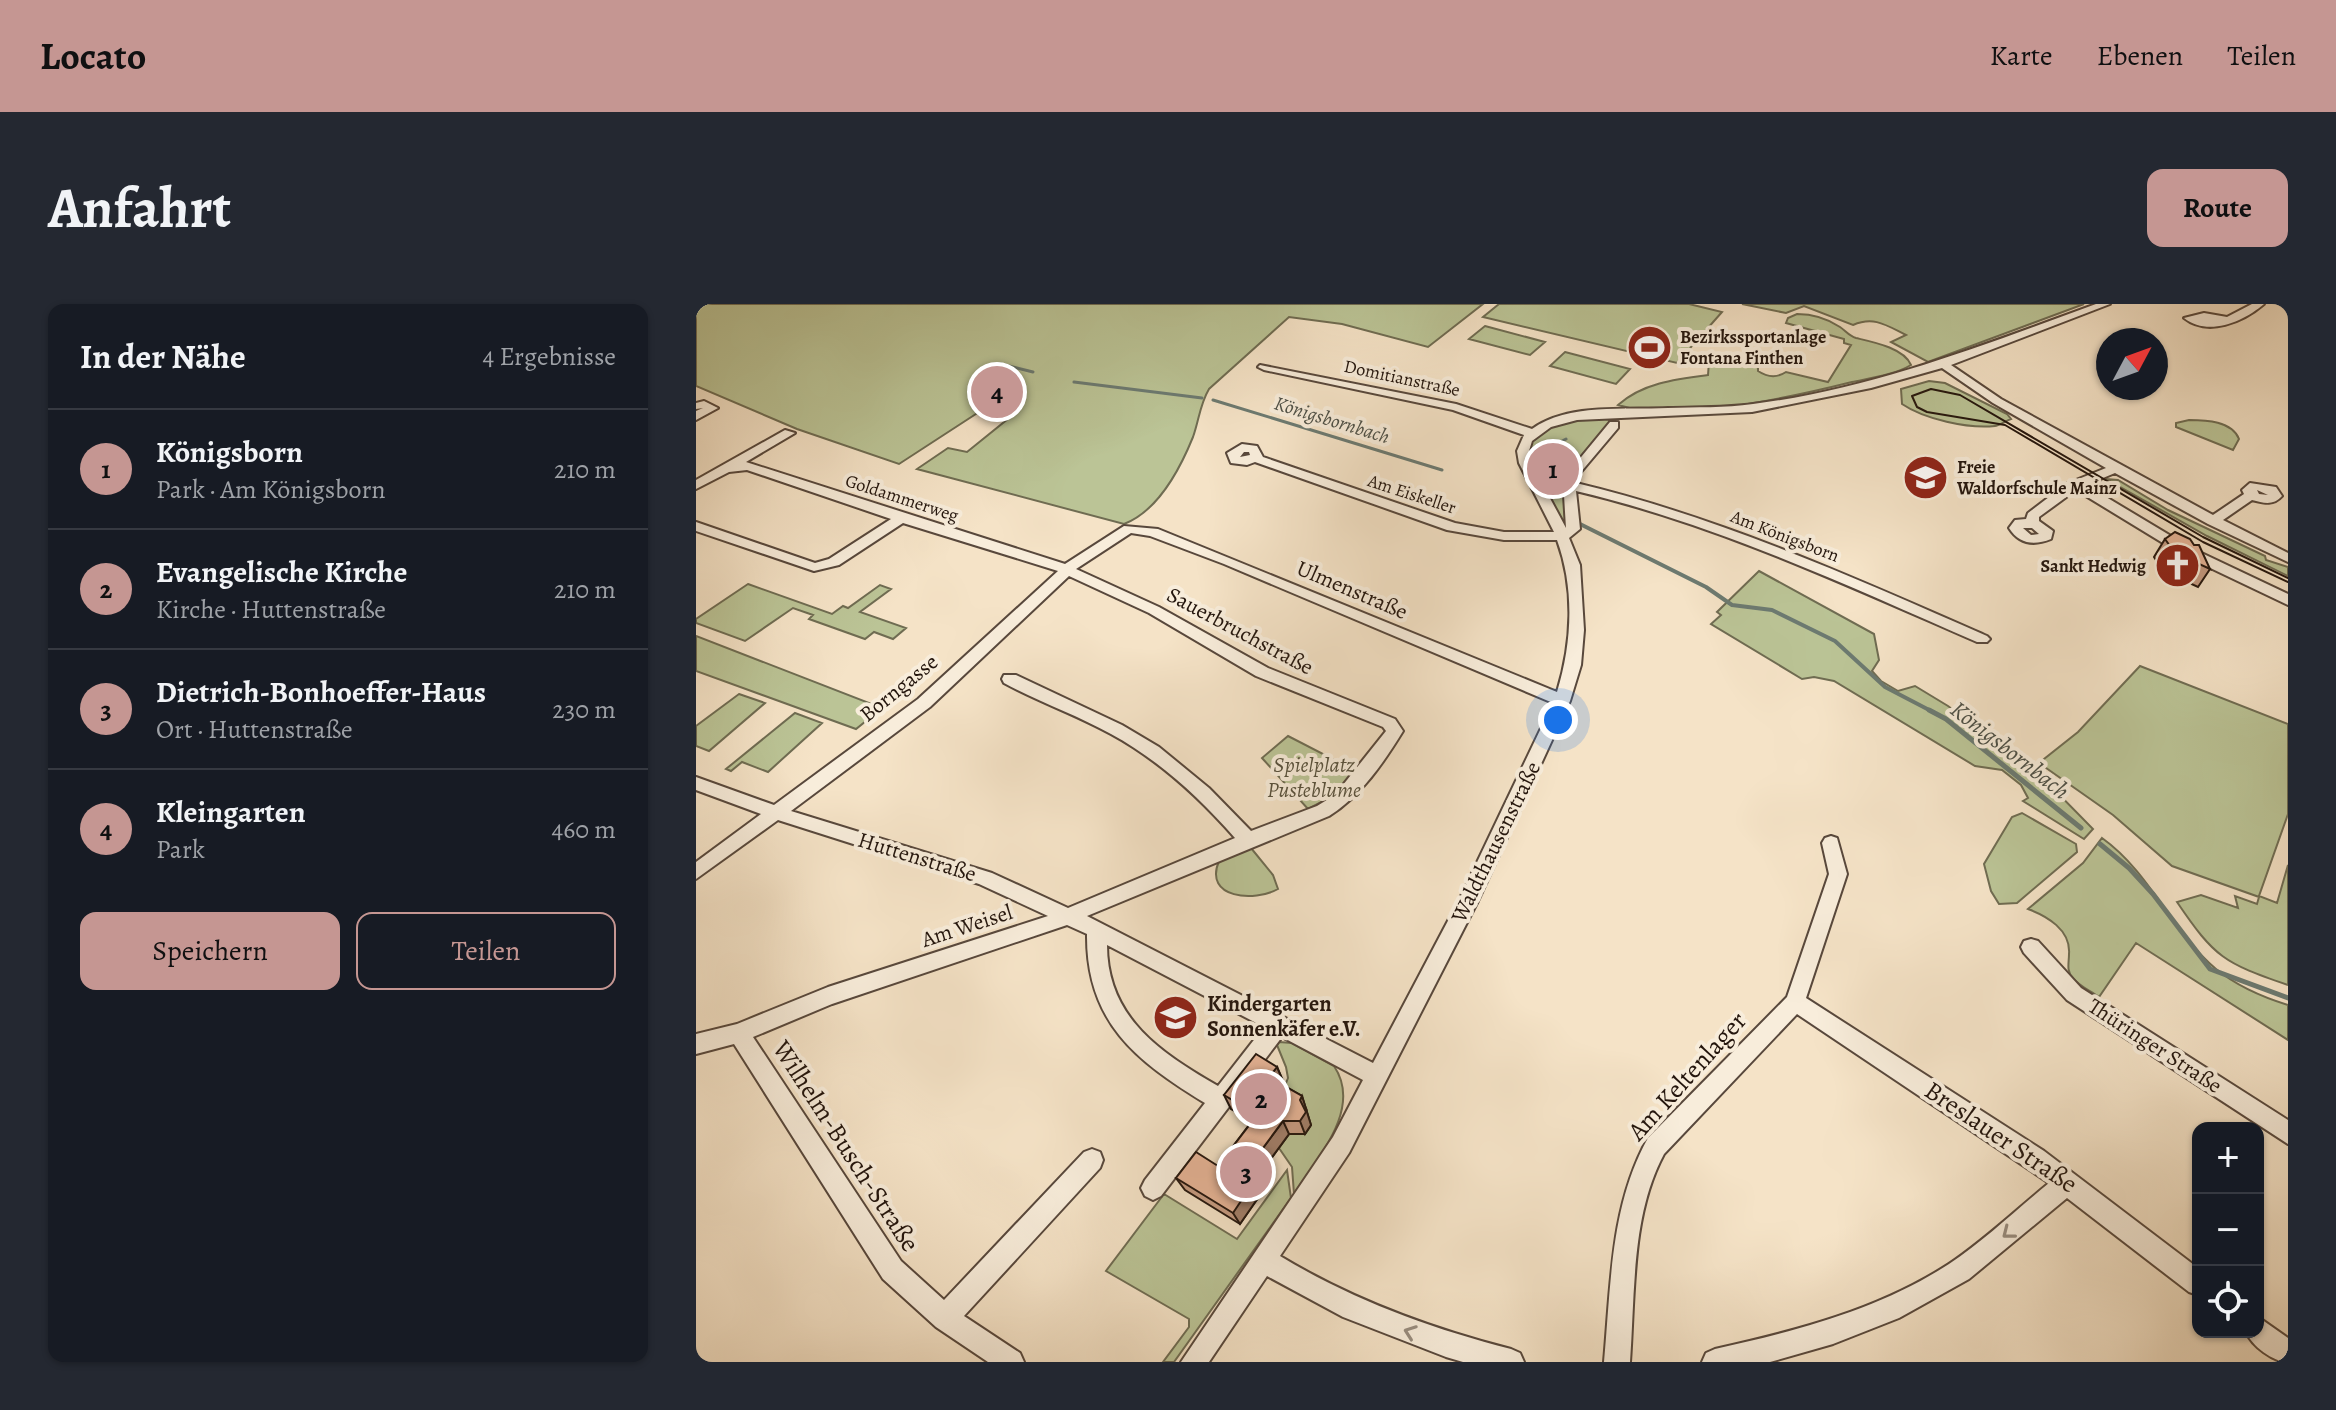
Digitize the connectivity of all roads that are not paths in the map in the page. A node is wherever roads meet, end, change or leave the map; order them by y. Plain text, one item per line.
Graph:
1 (2105, 304) edge
2 (2259, 304) edge
3 (2229, 321) dead end
4 (1937, 366) junction
5 (1264, 367) dead end
6 (696, 406) edge
7 (696, 416) edge
8 (1614, 425) dead end
9 (789, 433) dead end
10 (1531, 433) junction
11 (1255, 458) dead end
12 (2116, 468) junction
13 (726, 469) junction
14 (696, 485) edge
15 (1568, 485) junction
16 (2077, 485) junction
17 (2251, 495) dead end
18 (901, 518) junction
19 (2213, 521) junction
20 (2032, 523) dead end
21 (696, 526) edge
22 (1123, 530) joint
23 (1563, 536) junction
24 (2288, 558) edge
25 (1066, 570) junction
26 (2288, 600) edge
27 (1982, 639) dead end
28 (1010, 679) dead end
29 (1562, 701) junction
30 (1394, 728) joint
31 (696, 783) edge
32 (776, 813) junction
33 (1248, 840) junction
34 (1831, 843) dead end
35 (696, 872) edge
36 (1068, 916) junction
37 (1097, 930) junction
38 (2031, 947) dead end
39 (1795, 1002) junction
40 (1278, 1025) junction
41 (739, 1033) junction
42 (696, 1044) edge
43 (1377, 1076) junction
44 (1221, 1100) junction
45 (2288, 1133) edge
46 (1092, 1160) dead end
47 (2068, 1182) junction
48 (1153, 1188) dead end
49 (1264, 1260) junction
50 (2192, 1278) edge
51 (945, 1318) junction
52 (2264, 1335) edge
53 (2288, 1354) edge
54 (1011, 1362) edge
55 (1194, 1362) edge
56 (1511, 1362) edge
57 (1617, 1362) edge
58 (1715, 1362) edge

1 - 4 street
2 - 3 street
4 - 10 street
4 - 12 street
5 - 10 street, Domitianstraße
6 - 7 street
8 - 15 street
9 - 13 street
10 - 23 street, Waldthausenstraße
11 - 23 street, Am Eiskeller
12 - 16 street
12 - 19 street
13 - 14 street
13 - 18 street, Goldammerweg
15 - 23 street
15 - 27 street, Am Königsborn
16 - 20 street
16 - 26 street
17 - 19 street
18 - 21 street
18 - 25 street, Goldammerweg
19 - 24 street
22 - 25 street, Borngasse
22 - 29 street, Ulmenstraße
23 - 29 street, Waldthausenstraße
25 - 30 street, Sauerbruchstraße
25 - 32 street, Borngasse
28 - 33 street
29 - 43 street, Waldthausenstraße
30 - 33 street, Am Weisel
31 - 32 street, Huttenstraße
32 - 35 street, Borngasse
32 - 36 street, Huttenstraße
33 - 36 street, Am Weisel
34 - 39 street, Am Keltenlager
36 - 37 street, Huttenstraße
36 - 41 street, Am Weisel
37 - 40 street, Huttenstraße
37 - 44 street
38 - 45 street, Thüringer Straße
39 - 47 street, Breslauer Straße
39 - 57 street, Am Keltenlager
40 - 43 street, Huttenstraße
40 - 44 street
41 - 42 street, Am Weisel
41 - 51 street, Wilhelm-Busch-Straße
43 - 49 street, Waldthausenstraße
44 - 48 street
46 - 51 street
47 - 50 street, Breslauer Straße
47 -> 58 street
49 - 55 street, Waldthausenstraße
56 -> 49 street
51 - 54 street, Wilhelm-Busch-Straße
52 - 53 street

